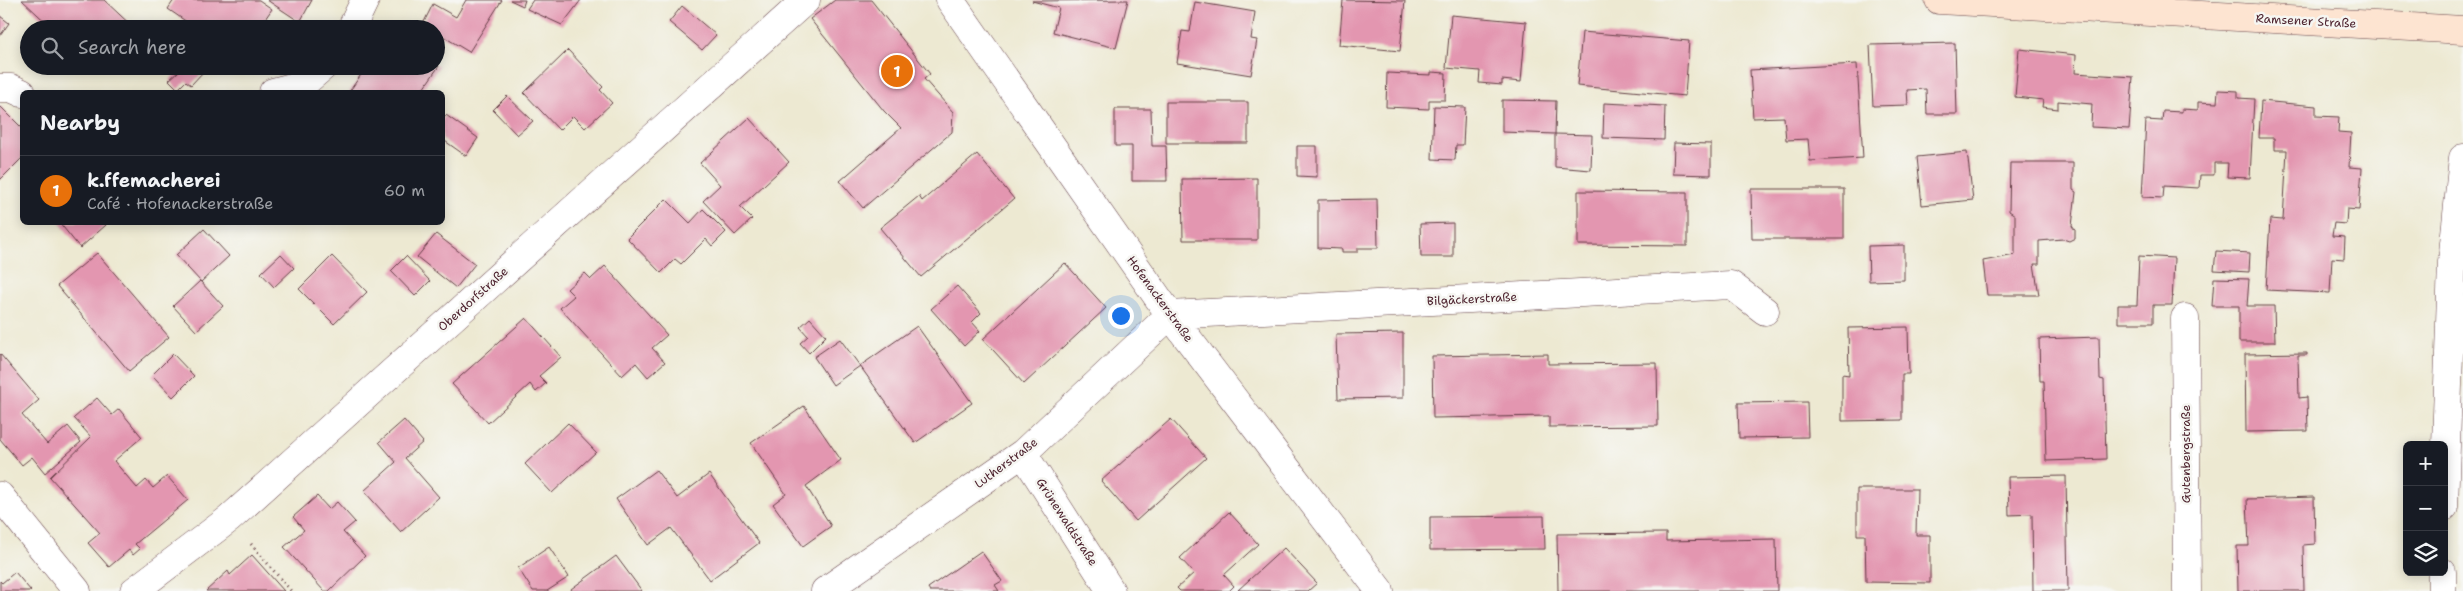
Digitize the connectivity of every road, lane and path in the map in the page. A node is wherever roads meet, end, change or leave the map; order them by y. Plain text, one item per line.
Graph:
1 (365, 0) edge
2 (806, 0) edge
3 (950, 0) edge
4 (1939, 0) edge
5 (355, 20) edge
6 (2463, 30) edge
7 (314, 75) edge
8 (0, 88) edge
9 (280, 90) edge
10 (20, 92) edge
11 (2463, 158) edge
12 (2458, 263) edge
13 (1765, 311) dead end
14 (1170, 315) junction
15 (2185, 318) dead end
16 (1023, 453) junction
17 (2445, 486) edge
18 (0, 496) edge
19 (229, 519) junction
20 (2442, 576) edge
21 (77, 591) edge
22 (134, 591) edge
23 (291, 591) edge
24 (825, 591) edge
25 (1111, 591) edge
26 (1380, 591) edge
27 (2187, 591) edge
28 (2442, 591) edge

1 - 5 street
2 - 19 street, Oberdorfstraße
3 - 14 street, Hofenackerstraße
4 - 6 main road, Ramsener Straße
7 - 9 street
8 - 10 street
11 - 12 street
12 - 17 street
13 - 14 street, Bilgäckerstraße
14 - 16 street, Lutherstraße
14 - 26 street, Hofenackerstraße
15 - 27 street, Gutenbergstraße
16 - 24 street, Lutherstraße
16 - 25 street, Grünewaldstraße
18 - 21 street
19 - 22 street, Oberdorfstraße
19 - 23 path
20 - 28 street

